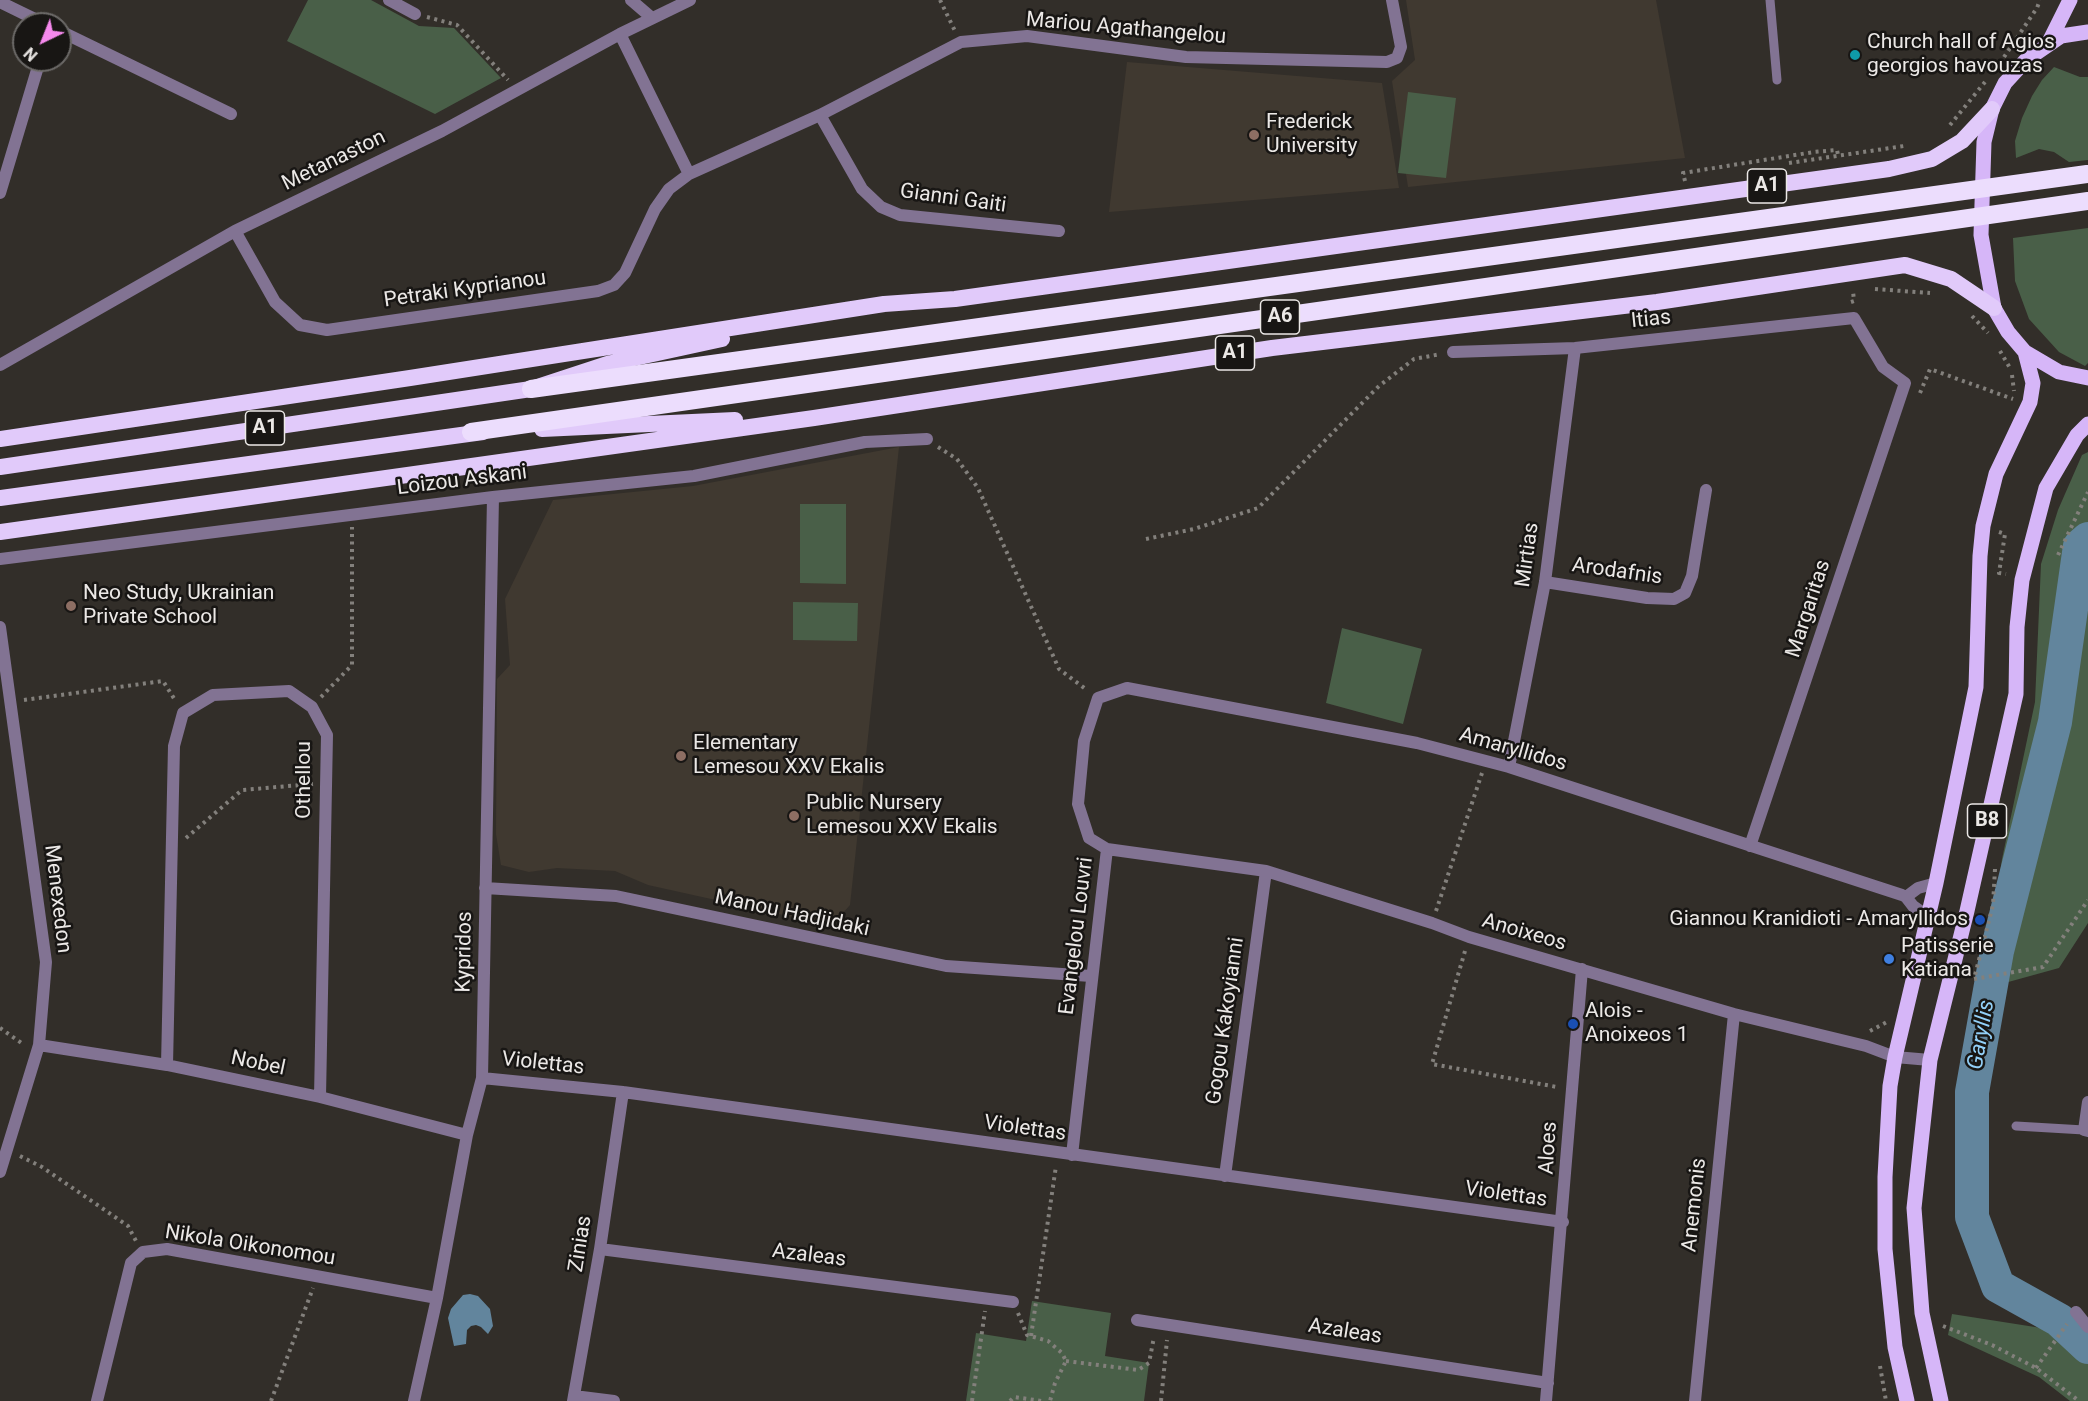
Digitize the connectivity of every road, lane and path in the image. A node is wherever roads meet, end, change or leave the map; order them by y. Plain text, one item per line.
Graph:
1 (389, 0) edge
2 (631, 0) edge
3 (690, 0) edge
4 (940, 0) edge
5 (1392, 0) edge
6 (1770, 0) edge
7 (2040, 0) edge
8 (2070, 0) edge
9 (0, 2) edge
10 (20, 12) edge
11 (415, 14) joint
12 (652, 18) junction
13 (2088, 32) edge
14 (620, 34) junction
15 (72, 37) edge
16 (961, 42) junction
17 (2048, 45) junction
18 (2001, 61) dead end
19 (36, 72) edge
20 (1988, 78) dead end
21 (1777, 80) dead end
22 (517, 90) junction
23 (1992, 109) junction
24 (231, 114) dead end
25 (820, 115) junction
26 (1949, 126) dead end
27 (1906, 145) dead end
28 (1838, 155) junction
29 (1787, 164) dead end
30 (689, 174) junction
31 (2087, 174) edge
32 (1696, 180) dead end
33 (0, 193) edge
34 (2088, 201) edge
35 (235, 231) junction
36 (1059, 231) dead end
37 (1853, 291) dead end
38 (1854, 301) dead end
39 (884, 303) junction
40 (1994, 308) junction
41 (1575, 348) junction
42 (1453, 352) joint
43 (2025, 352) junction
44 (0, 365) edge
45 (2088, 378) edge
46 (1905, 384) joint
47 (531, 389) junction
48 (1900, 397) junction
49 (2014, 399) dead end
50 (814, 418) junction
51 (2088, 424) edge
52 (471, 432) junction
53 (0, 439) edge
54 (927, 440) joint
55 (0, 467) edge
56 (1706, 490) dead end
57 (2088, 492) edge
58 (493, 497) junction
59 (0, 498) edge
60 (352, 514) junction
61 (1995, 530) dead end
62 (0, 532) edge
63 (1146, 539) dead end
64 (2058, 555) dead end
65 (0, 559) edge
66 (2006, 574) dead end
67 (1545, 582) junction
68 (0, 627) edge
69 (1098, 698) junction
70 (10, 702) junction
71 (312, 707) junction
72 (183, 713) junction
73 (1486, 761) junction
74 (1509, 767) junction
75 (326, 783) junction
76 (1750, 846) junction
77 (1107, 849) junction
78 (171, 851) junction
79 (1266, 871) junction
80 (1936, 883) junction
81 (485, 888) junction
82 (1906, 897) junction
83 (2088, 900) edge
84 (1927, 916) junction
85 (1432, 923) junction
86 (1469, 937) junction
87 (1582, 969) junction
88 (1091, 976) junction
89 (1974, 979) dead end
90 (1734, 1014) junction
91 (0, 1028) edge
92 (38, 1049) junction
93 (1895, 1057) junction
94 (1930, 1060) junction
95 (167, 1065) junction
96 (482, 1078) junction
97 (1573, 1090) junction
98 (622, 1092) junction
99 (320, 1097) junction
100 (2088, 1102) edge
101 (2016, 1126) dead end
102 (2086, 1130) edge
103 (467, 1135) junction
104 (7, 1149) junction
105 (1057, 1153) junction
106 (1072, 1155) junction
107 (0, 1172) edge
108 (1225, 1176) junction
109 (1563, 1222) junction
110 (600, 1249) junction
111 (143, 1252) junction
112 (318, 1276) junction
113 (437, 1298) junction
114 (987, 1298) junction
115 (1013, 1302) joint
116 (2076, 1312) joint
117 (1137, 1320) dead end
118 (1163, 1323) junction
119 (1943, 1326) dead end
120 (2088, 1327) edge
121 (1031, 1336) junction
122 (1066, 1361) junction
123 (2036, 1368) junction
124 (1548, 1383) junction
125 (573, 1398) edge
126 (97, 1401) edge
127 (271, 1401) edge
128 (414, 1401) edge
129 (614, 1401) edge
130 (972, 1401) edge
131 (1010, 1401) edge
132 (1042, 1401) edge
133 (1050, 1401) edge
134 (1161, 1401) edge
135 (1546, 1401) edge
136 (1695, 1401) edge
137 (1907, 1401) edge
138 (1941, 1401) edge
139 (2079, 1401) edge

1 - 11 street
2 - 12 street
3 - 12 street, Metanaston
4 - 16 path
5 - 16 street, Mariou Agathangelou
6 - 21 lane
7 - 18 path
8 - 17 main road, B8
9 - 10 street
11 - 22 path
12 - 14 street, Metanaston
13 - 17 main road, B8
14 - 22 street, Metanaston
14 - 30 street
15 - 24 street
16 - 25 street, Mariou Agathangelou
17 - 23 main road, B8
19 - 33 street
20 - 26 path
22 - 35 street, Metanaston
23 - 39 highway, A1
23 - 40 main road, B8
25 - 30 street, Mariou Agathangelou
25 - 36 street, Gianni Gaiti
27 - 28 path
28 - 29 path
28 - 32 path
30 - 35 street, Petraki Kyprianou
31 - 47 highway, A6, bridge
34 - 52 highway, A6, bridge
35 - 44 street, Metanaston
37 - 38 path
39 - 47 highway
39 - 53 highway
40 - 43 main road, B8
40 - 50 highway, A1
41 - 42 street, Itias
41 - 46 street, Itias
41 - 67 street, Mirtias
42 - 63 path
43 - 45 main road, B8
43 - 80 main road, B8
46 - 48 street, Margaritas
47 - 55 highway, A1
48 - 49 path
48 - 76 street, Margaritas
50 - 52 highway
50 - 62 highway
51 - 94 main road, B8
52 - 59 highway, A1
54 - 58 street, Loizou Askani
54 - 69 path
56 - 67 street, Arodafnis
57 - 64 path
58 - 60 street, Loizou Askani
58 - 81 street, Kypridos
60 - 65 street, Loizou Askani
60 - 71 path
61 - 66 path
67 - 74 street, Mirtias
68 - 70 street, Menexedon
69 - 73 street, Amaryllidos
69 - 77 street, Evangelou Louvri
70 - 72 path
70 - 92 street, Menexedon
71 - 72 street, Othellou
71 - 75 street, Othellou
72 - 78 street
73 - 74 street, Amaryllidos
73 - 85 path
74 - 76 street, Amaryllidos
75 - 78 path
75 - 99 street, Othellou
76 - 82 street, Amaryllidos
77 - 79 street, Anoixeos
77 - 88 street, Evangelou Louvri
78 - 95 street
79 - 85 street, Anoixeos
79 - 108 street, Gogou Kakoyianni
80 - 82 street
80 - 84 main road, B8
81 - 88 street, Manou Hadjidaki
81 - 96 street, Kypridos
82 - 84 street, Amaryllidos
83 - 89 path
84 - 93 main road, B8
85 - 86 street, Anoixeos
86 - 87 street, Anoixeos
86 - 97 path
87 - 90 street, Anoixeos
87 - 97 street, Aloes
88 - 106 street, Evangelou Louvri
90 - 93 street, Anoixeos
90 - 136 street, Anemonis
91 - 92 path
92 - 95 street, Nobel
92 - 104 street, Menexedon
93 - 94 street, Anoixeos
93 - 137 main road, B8
94 - 138 main road, B8
95 - 99 street, Nobel
96 - 98 street, Violettas
96 - 103 street, Kypridos
97 - 109 street, Aloes
98 - 105 street, Violettas
98 - 110 street, Zinias
99 - 103 street, Nobel
100 - 102 street
101 - 102 lane
103 - 113 street, Kypridos
104 - 107 street, Menexedon
104 - 111 path
105 - 106 street, Violettas
105 - 121 path
106 - 108 street, Violettas
108 - 109 street, Violettas
109 - 124 street, Aloes
110 - 114 street, Azaleas
110 - 125 street, Zinias
111 - 112 street, Nikola Oikonomou
111 - 126 street, Nikola Oikonomou
112 - 113 street, Nikola Oikonomou
112 - 127 path
113 - 128 street, Kypridos
114 - 115 street, Azaleas
114 - 130 path
115 - 121 path
116 - 120 street
116 - 123 path
117 - 118 street, Azaleas
118 - 122 path
118 - 124 street, Azaleas
118 - 134 path
119 - 123 path
121 - 122 path
122 - 133 path
123 - 139 path
124 - 135 street, Aloes
125 - 129 street
131 - 132 path

